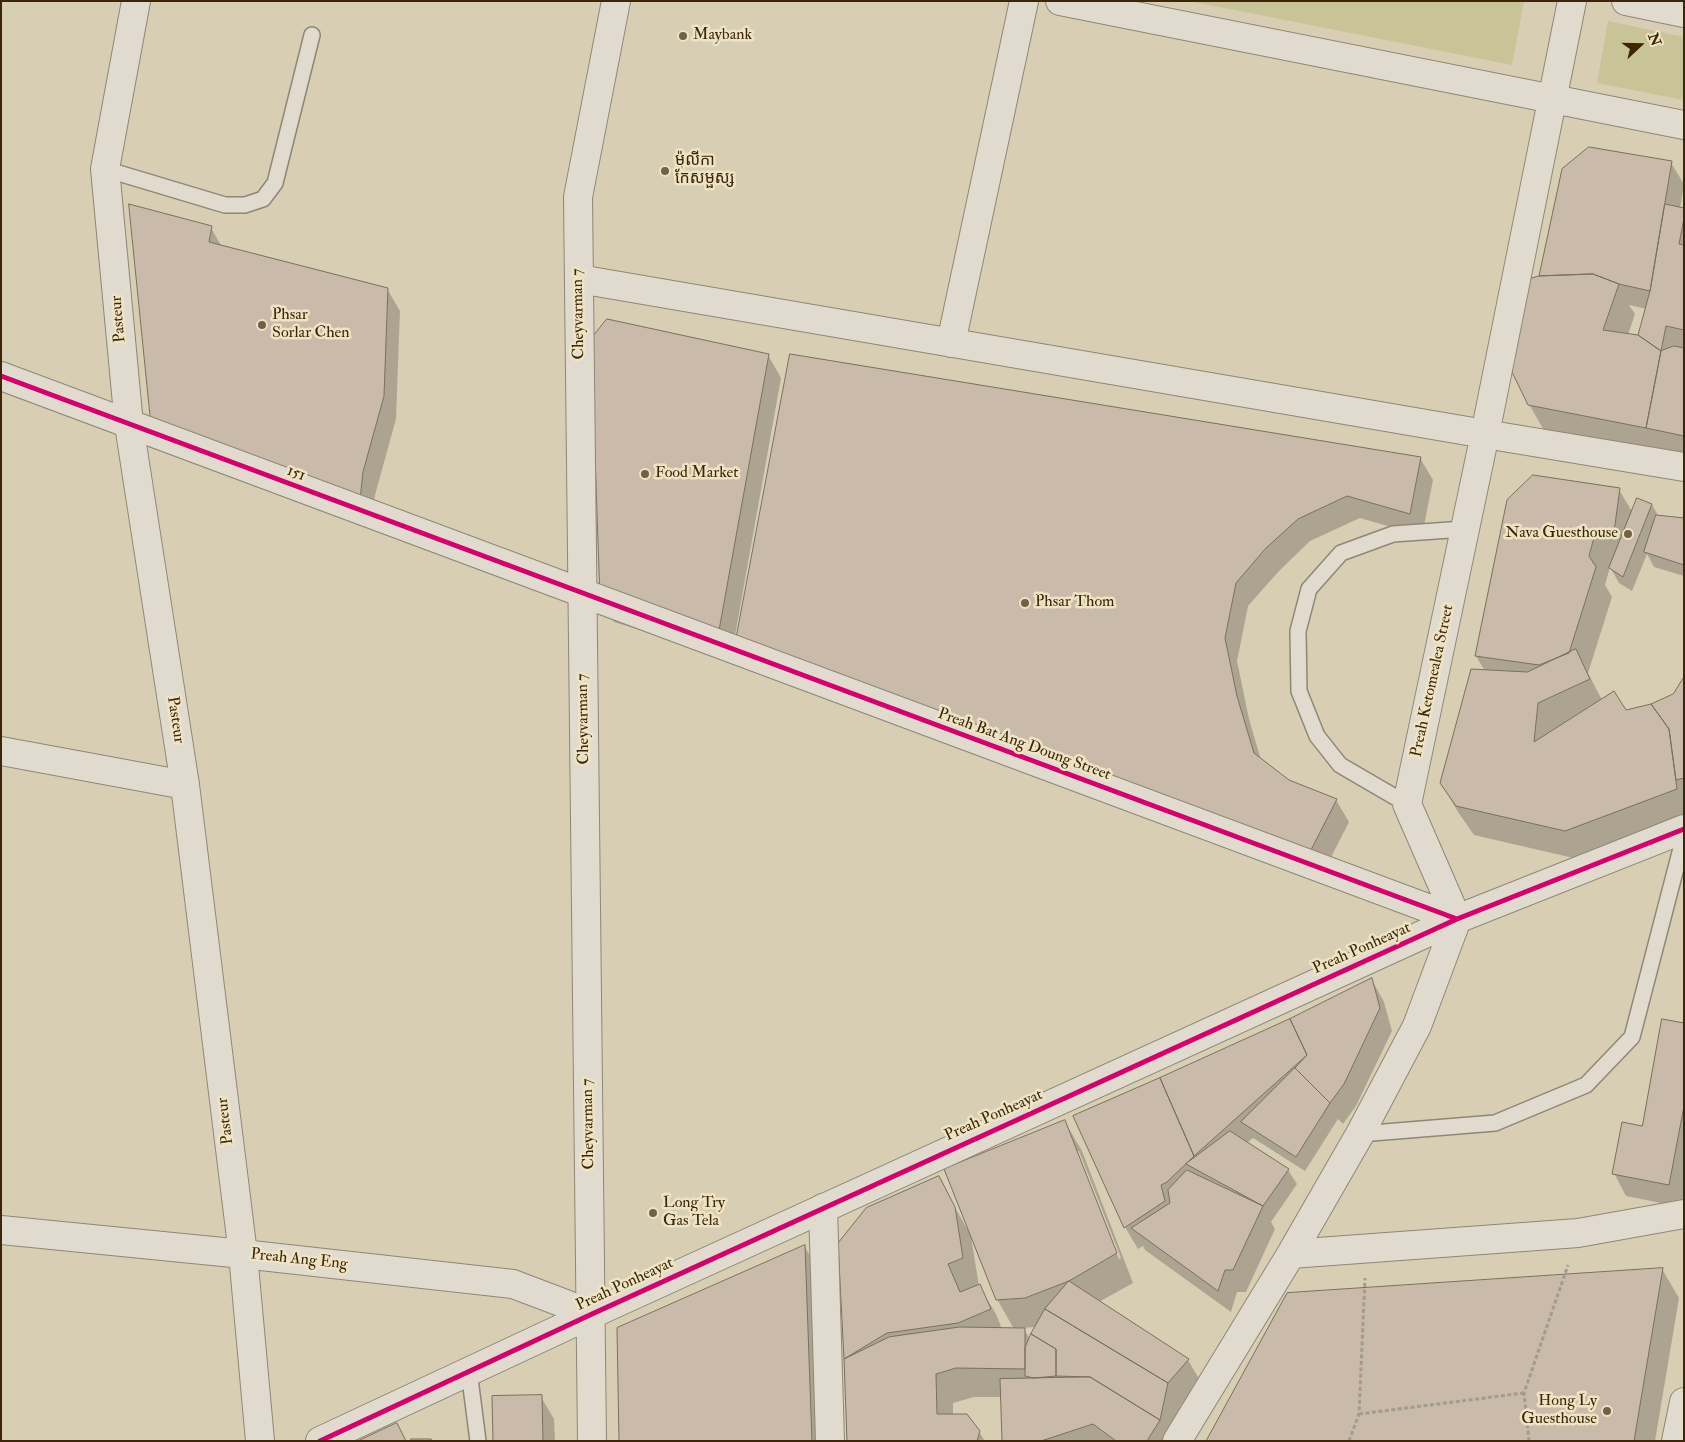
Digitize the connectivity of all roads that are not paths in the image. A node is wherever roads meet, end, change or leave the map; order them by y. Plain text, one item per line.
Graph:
1 (136, 1) edge
2 (616, 1) edge
3 (1024, 1) edge
4 (1060, 1) edge
5 (1572, 1) edge
6 (1626, 1) edge
7 (1684, 13) edge
8 (312, 35) dead end
9 (1552, 99) junction
10 (1684, 125) edge
11 (106, 169) junction
12 (579, 279) junction
13 (952, 343) junction
14 (1, 376) edge
15 (129, 425) junction
16 (1485, 434) junction
17 (1684, 466) edge
18 (1464, 529) junction
19 (583, 594) junction
20 (1, 751) edge
21 (185, 785) junction
22 (1407, 804) junction
23 (1684, 829) edge
24 (1684, 837) edge
25 (1457, 919) junction
26 (1360, 1134) junction
27 (823, 1208) junction
28 (1684, 1214) edge
29 (1, 1230) edge
30 (243, 1254) junction
31 (1291, 1254) junction
32 (592, 1314) junction
33 (469, 1371) junction
34 (1684, 1402) edge
35 (260, 1441) edge
36 (320, 1441) edge
37 (478, 1441) edge
38 (592, 1441) edge
39 (830, 1441) edge
40 (1177, 1441) edge
41 (1676, 1441) edge

1 - 11 street, Pasteur
2 - 12 street, Cheyvarman 7
3 - 13 street
4 - 9 street
5 - 9 street, Preah Ketomealea Street
6 - 7 street
8 - 11 lane
9 - 10 street
9 - 16 street, Preah Ketomealea Street
11 - 15 street, Pasteur
12 - 13 street
12 - 19 street, Cheyvarman 7
13 - 16 street
14 - 15 street, 151
15 - 19 street, 151
15 - 21 street, Pasteur
16 - 17 street
16 - 18 street, Preah Ketomealea Street
18 - 22 street, Preah Ketomealea Street
18 - 22 lane
19 - 25 street, Preah Bat Ang Doung Street
19 - 32 street, Cheyvarman 7
20 - 21 street
21 - 30 street, Pasteur
22 - 25 street
23 - 25 street, Preah Ponheayat
24 - 26 lane
25 - 26 street
25 - 27 street, Preah Ponheayat
26 - 31 street
27 - 32 street, Preah Ponheayat
27 - 39 street
28 - 31 street
29 - 30 street, Preah Ang Eng
30 - 32 street, Preah Ang Eng
30 - 35 street, Pasteur
31 - 40 street
32 - 33 street, Preah Ponheayat
32 - 38 street, Cheyvarman 7
33 - 36 street, Preah Ponheayat
33 - 37 lane
34 - 41 street

